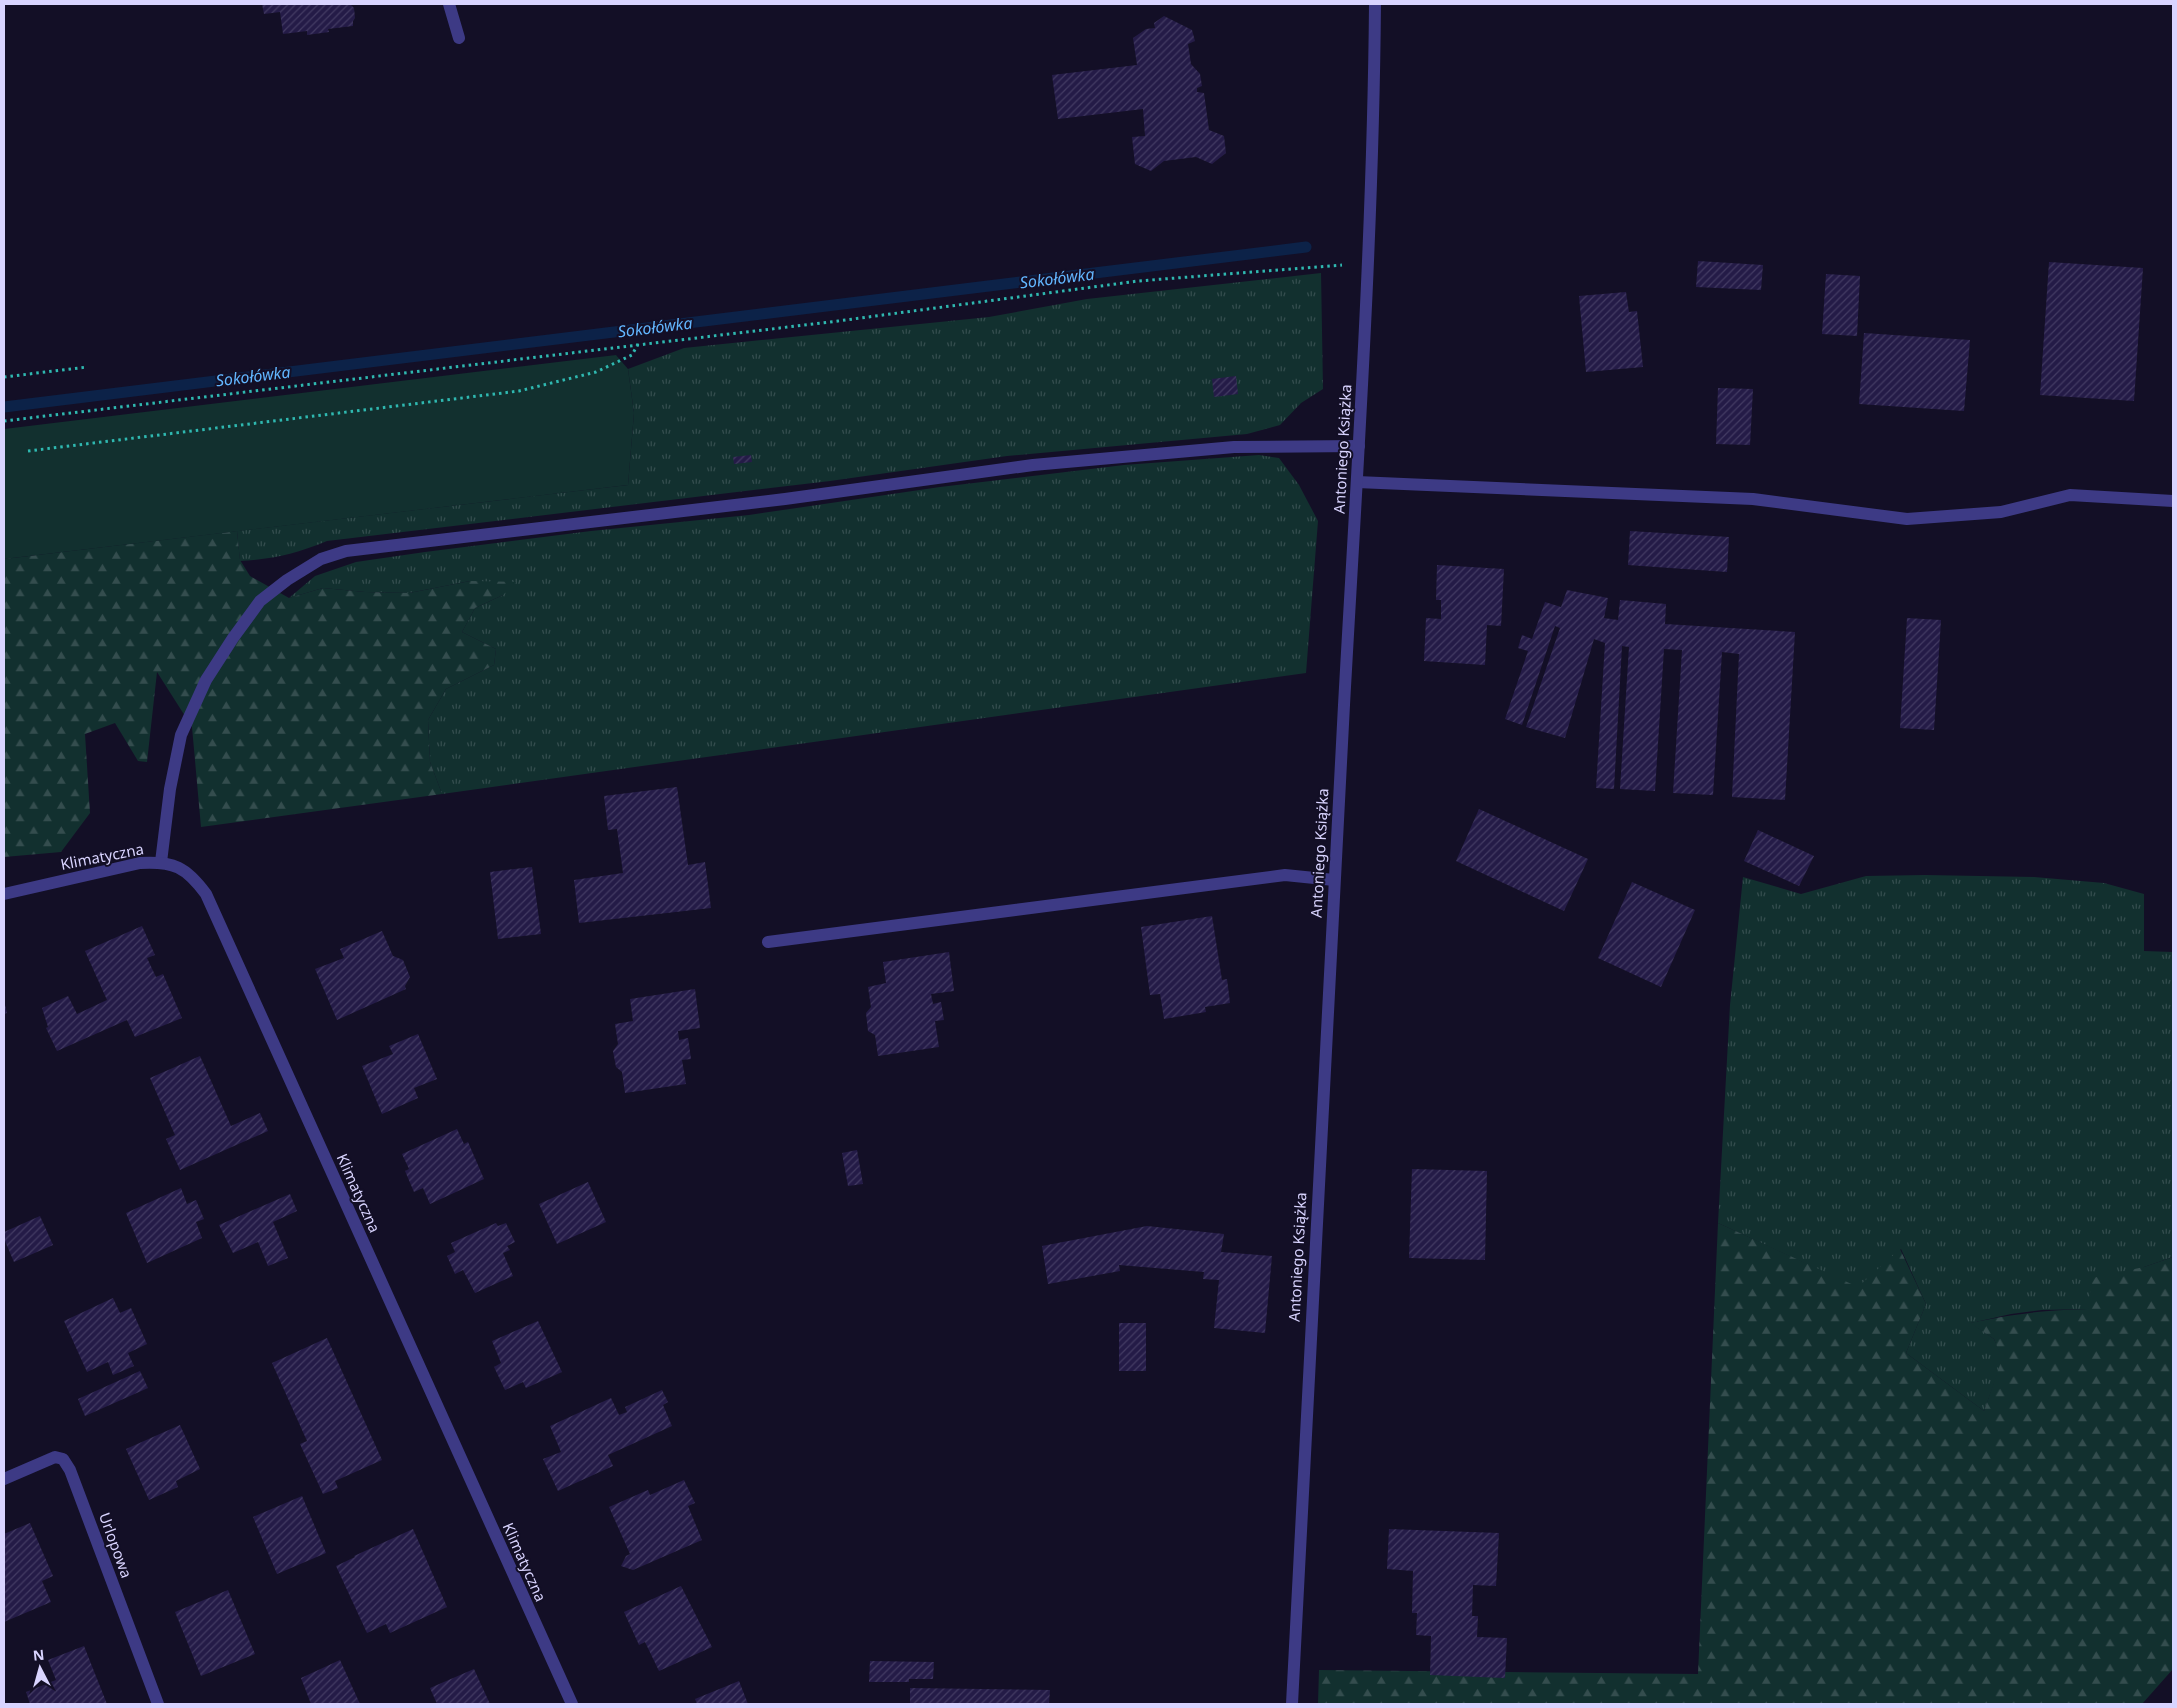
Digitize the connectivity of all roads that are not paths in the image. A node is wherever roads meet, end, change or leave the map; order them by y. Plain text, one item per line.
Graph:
1 (449, 4) edge
2 (1375, 4) edge
3 (459, 38) dead end
4 (1359, 446) junction
5 (1356, 482) junction
6 (2173, 501) edge
7 (161, 862) junction
8 (1334, 880) junction
9 (4, 894) edge
10 (768, 942) dead end
11 (4, 1479) edge
12 (158, 1704) edge
13 (572, 1704) edge
14 (1292, 1704) edge

1 - 3 street
2 - 4 street, Antoniego Książka
4 - 5 street, Antoniego Książka
4 - 7 street
5 - 6 street
5 - 8 street, Antoniego Książka
7 - 9 street, Klimatyczna
7 - 13 street, Klimatyczna
8 - 10 street
8 - 14 street, Antoniego Książka
11 - 12 street, Urlopowa

